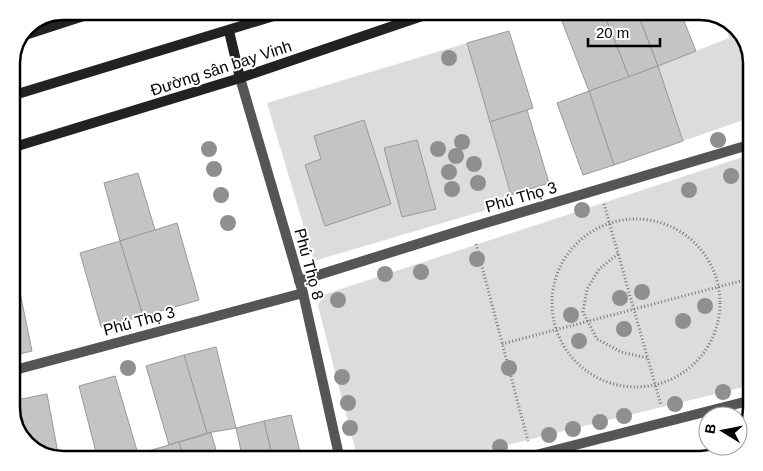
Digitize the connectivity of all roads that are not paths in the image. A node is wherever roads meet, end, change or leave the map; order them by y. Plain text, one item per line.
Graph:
1 (71, 20) edge
2 (263, 20) edge
3 (411, 20) edge
4 (229, 31) junction
5 (34, 32) edge
6 (240, 78) junction
7 (20, 93) edge
8 (20, 145) edge
9 (743, 147) edge
10 (300, 281) junction
11 (303, 293) junction
12 (20, 369) edge
13 (743, 402) edge
14 (338, 451) edge
15 (552, 451) edge

1 - 5 main road
2 - 4 main road
3 - 6 main road, Đường sân bay Vinh
4 - 6 main road
4 - 7 main road
6 - 8 main road, Đường sân bay Vinh
6 - 10 street, Phú Thọ 8
9 - 10 street, Phú Thọ 3
10 - 11 street, Phú Thọ 8
11 - 12 street, Phú Thọ 3
11 - 14 street, Phú Thọ 8
13 - 15 street

